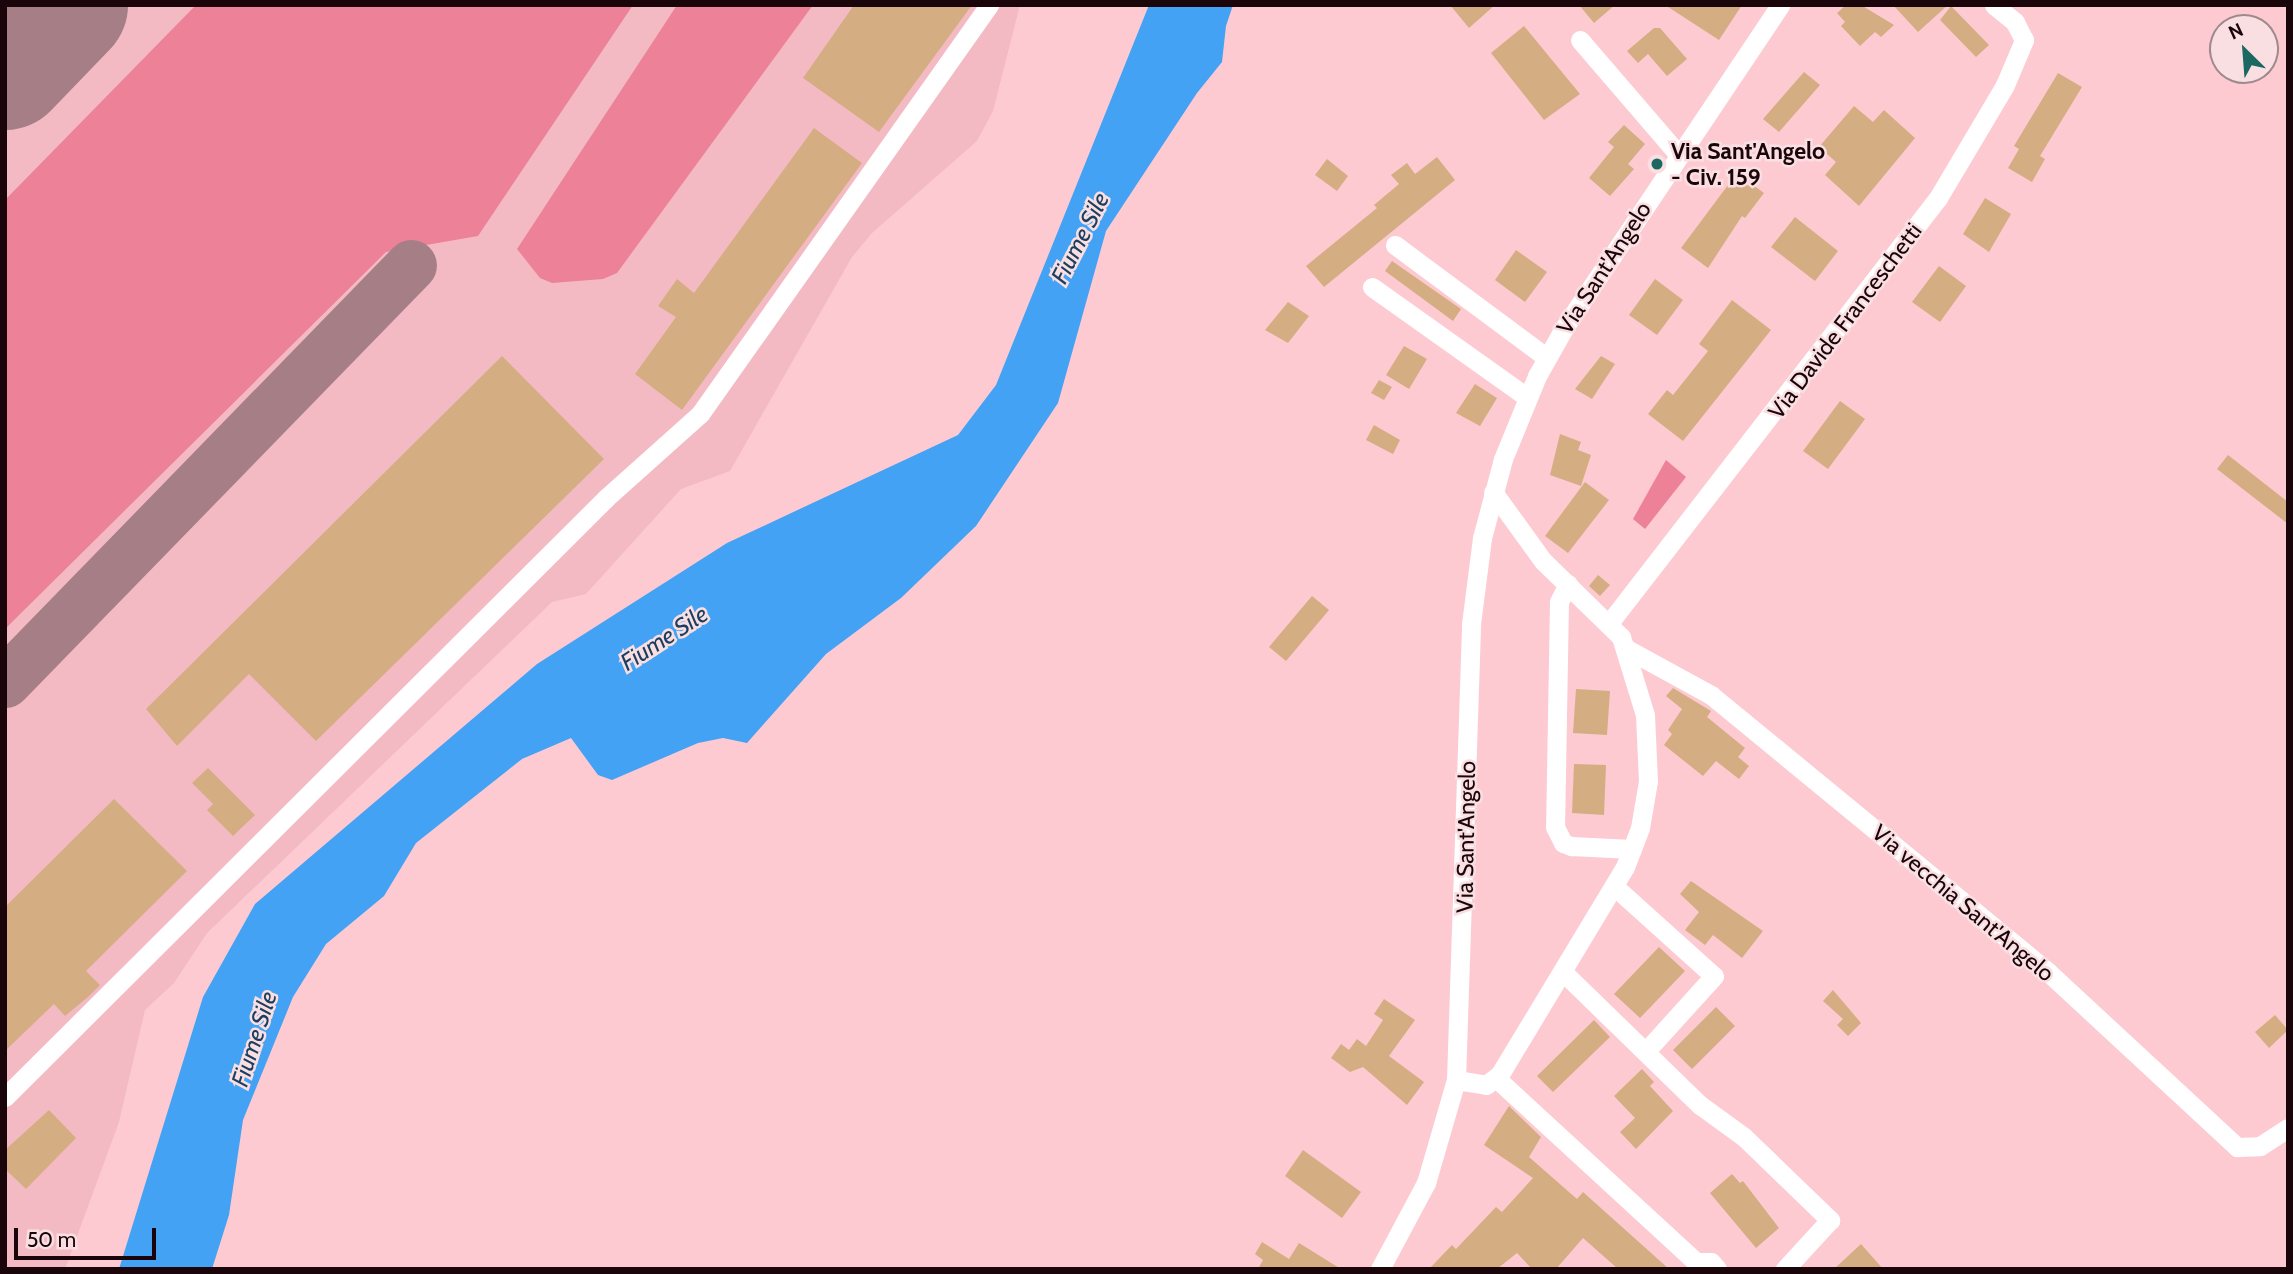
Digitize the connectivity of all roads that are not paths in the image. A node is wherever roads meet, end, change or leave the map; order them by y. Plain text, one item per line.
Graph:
1 (989, 5) edge
2 (1780, 5) edge
3 (1994, 5) edge
4 (1580, 40) dead end
5 (1679, 155) junction
6 (1395, 245) dead end
7 (1372, 287) dead end
8 (1546, 358) junction
9 (1527, 397) junction
10 (1493, 492) junction
11 (1567, 584) junction
12 (1610, 622) junction
13 (1626, 649) junction
14 (1632, 849) junction
15 (1615, 887) junction
16 (1563, 972) junction
17 (1646, 1051) junction
18 (1497, 1079) junction
19 (1456, 1080) junction
20 (5, 1097) edge
21 (2288, 1128) edge
22 (1380, 1269) edge
23 (1717, 1269) edge
24 (1785, 1269) edge

1 - 20 street
2 - 5 street, Via Sant'Angelo
3 - 12 street, Via Davide Franceschetti
4 - 5 street
5 - 8 street, Via Sant'Angelo
6 - 8 street, Via Sant'Angelo
7 - 9 street
8 - 9 street, Via Sant'Angelo
9 - 10 street, Via Sant'Angelo
10 - 11 street
10 - 19 street, Via Sant'Angelo
11 - 12 street
11 - 14 street
12 - 13 street
13 - 14 street
13 - 21 street, Via vecchia Sant'Angelo
14 - 15 street
15 - 16 street
15 - 17 street
16 - 17 street
16 - 18 street
17 - 24 street
18 - 19 street
18 - 23 street
19 - 22 street, Via Sant'Angelo

